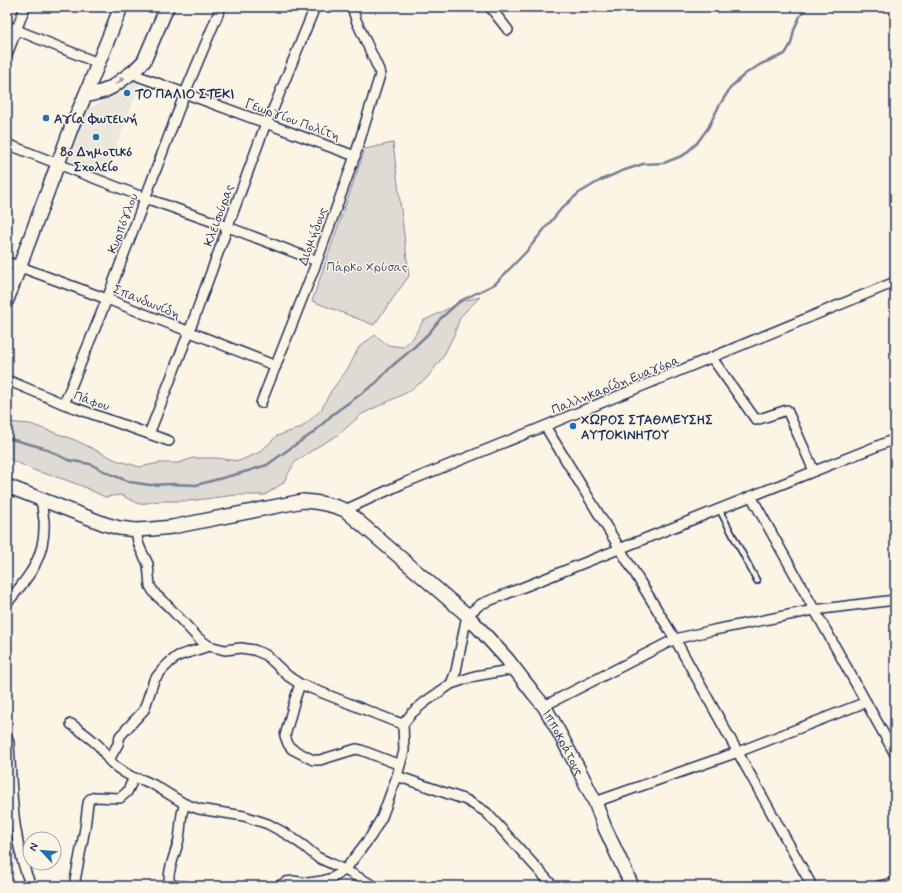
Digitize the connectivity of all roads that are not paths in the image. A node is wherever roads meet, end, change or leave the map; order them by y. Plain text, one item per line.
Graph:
1 (25, 7) edge
2 (121, 7) edge
3 (167, 7) edge
4 (221, 7) edge
5 (315, 7) edge
6 (352, 7) edge
7 (490, 7) edge
8 (7, 26) edge
9 (16, 30) junction
10 (508, 30) dead end
11 (7, 56) edge
12 (98, 63) junction
13 (134, 71) junction
14 (186, 93) junction
15 (85, 96) junction
16 (266, 123) junction
17 (7, 144) edge
18 (355, 156) junction
19 (58, 164) junction
20 (145, 198) junction
21 (228, 227) junction
22 (317, 261) junction
23 (13, 264) edge
24 (895, 282) edge
25 (106, 299) junction
26 (7, 300) edge
27 (189, 332) junction
28 (712, 358) junction
29 (276, 366) junction
30 (7, 380) edge
31 (261, 403) dead end
32 (64, 404) junction
33 (546, 426) junction
34 (149, 434) junction
35 (895, 439) edge
36 (169, 441) dead end
37 (814, 471) junction
38 (7, 486) edge
39 (751, 496) junction
40 (41, 499) junction
41 (719, 509) junction
42 (345, 510) junction
43 (136, 530) junction
44 (620, 549) junction
45 (757, 581) dead end
46 (895, 600) edge
47 (7, 603) edge
48 (814, 610) junction
49 (467, 615) junction
50 (676, 639) junction
51 (209, 646) junction
52 (515, 669) junction
53 (300, 684) junction
54 (451, 684) junction
55 (866, 702) junction
56 (544, 706) junction
57 (72, 724) dead end
58 (403, 724) junction
59 (7, 737) edge
60 (738, 752) junction
61 (895, 754) edge
62 (109, 760) junction
63 (400, 765) junction
64 (397, 776) junction
65 (134, 778) junction
66 (595, 802) junction
67 (185, 804) junction
68 (345, 870) junction
69 (895, 884) edge
70 (31, 886) edge
71 (74, 886) edge
72 (184, 886) edge
73 (279, 886) edge
74 (374, 886) edge
75 (553, 886) edge
76 (632, 886) edge
77 (812, 886) edge
78 (880, 886) edge

1 - 9 street
2 - 12 street
3 - 13 street
4 - 14 street, Κυρπόγλου
5 - 16 street, Κλεισούρας
6 - 18 street, Διομήδους
7 - 10 street
8 - 9 street
9 - 11 street
9 - 12 street
12 - 15 street
13 - 14 street, Γεωργίου Πολίτη
15 -> 13 street
14 - 16 street, Γεωργίου Πολίτη
14 - 20 street, Κυρπόγλου
15 - 19 street
16 - 18 street, Γεωργίου Πολίτη
16 - 21 street, Κλεισούρας
17 - 19 street
18 - 22 street, Διομήδους
19 - 20 street
19 - 23 street
20 - 21 street
20 - 25 street, Κυρπόγλου
21 - 22 street
21 - 27 street, Κλεισούρας
22 - 29 street, Διομήδους
23 - 25 street, Σπανδωνίδη
23 - 26 street
24 - 28 street, Παλληκαρίδη Ευαγόρα
25 - 27 street, Σπανδωνίδη
25 - 32 street, Κυρπόγλου
27 - 29 street, Σπανδωνίδη
27 - 34 street, Κλεισούρας
28 - 33 street, Παλληκαρίδη Ευαγόρα
28 - 37 street
29 - 31 street, Διομήδους
30 - 32 street, Πάφου
32 - 34 street, Πάφου
33 - 42 street, Παλληκαρίδη Ευαγόρα
33 - 44 street
34 - 36 street, Πάφου
35 - 37 street
37 - 39 street
38 - 40 street
39 - 41 street
39 - 48 street
40 - 43 street
40 - 47 street
41 - 44 street
41 - 45 lane
42 - 43 street
42 - 49 street, Ιπποκράτους
43 - 51 street
44 - 49 street
44 - 50 street
46 - 48 street
48 - 50 street
48 - 55 street
49 - 52 street, Ιπποκράτους
49 - 54 street
50 - 56 street
50 - 60 street
51 - 53 street
51 - 62 street
52 - 54 street
52 - 56 street, Ιπποκράτους
53 - 58 street
53 - 63 street
54 - 58 street
55 - 60 street
55 - 61 street
56 - 66 street, Ιπποκράτους
57 - 62 street
58 - 63 street
59 - 70 street
60 - 66 street
60 - 77 street
62 - 65 street
63 - 64 street
64 - 68 street
64 - 75 street
65 - 67 street
65 - 71 street
66 - 76 street, Ιπποκράτους
67 - 68 street
67 - 72 street
68 - 73 street
68 - 74 street
69 - 78 street

